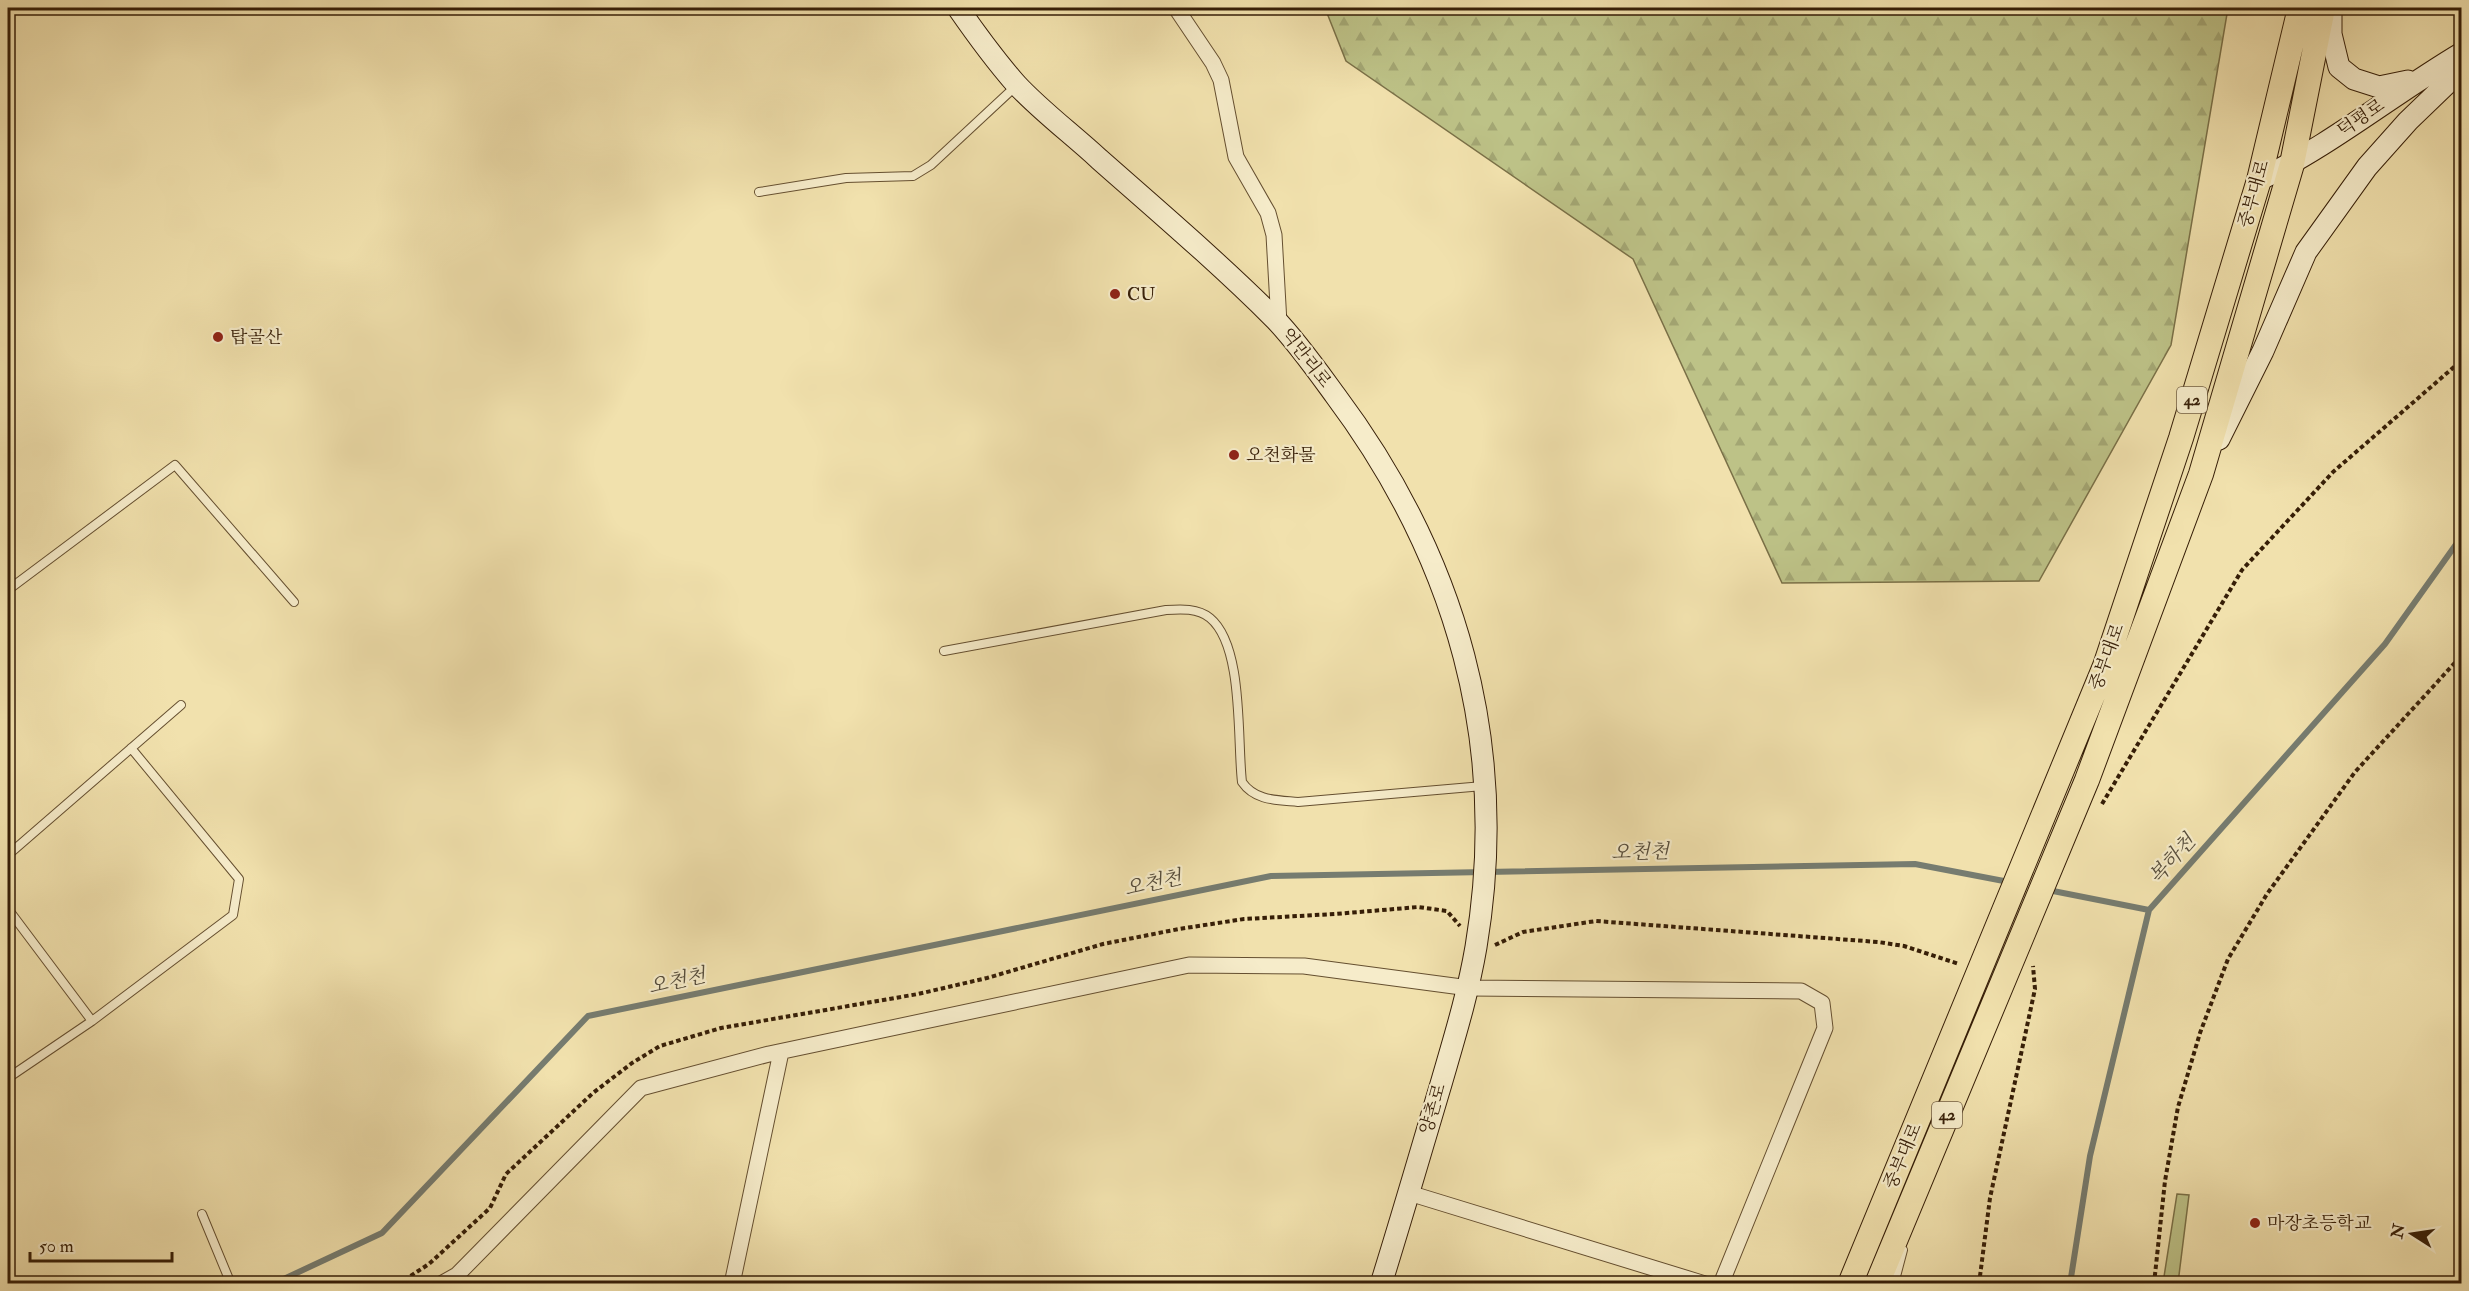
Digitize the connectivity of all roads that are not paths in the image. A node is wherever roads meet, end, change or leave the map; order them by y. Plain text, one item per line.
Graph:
1 (958, 8) edge
2 (1176, 8) edge
3 (2283, 8) edge
4 (2300, 8) edge
5 (2324, 8) edge
6 (2331, 8) edge
7 (2462, 53) edge
8 (2462, 69) edge
9 (2420, 78) junction
10 (1017, 85) junction
11 (2292, 164) junction
12 (2259, 180) junction
13 (759, 192) dead end
14 (2239, 248) junction
15 (1279, 323) junction
16 (2201, 474) junction
17 (8, 590) edge
18 (294, 602) dead end
19 (944, 651) dead end
20 (181, 705) dead end
21 (130, 748) junction
22 (1484, 786) junction
23 (8, 855) edge
24 (8, 909) edge
25 (1477, 939) joint
26 (1468, 988) junction
27 (92, 1021) junction
28 (781, 1052) junction
29 (8, 1078) edge
30 (1921, 1178) junction
31 (1409, 1193) junction
32 (202, 1214) dead end
33 (231, 1284) edge
34 (441, 1284) edge
35 (732, 1284) edge
36 (1381, 1284) edge
37 (1705, 1284) edge
38 (1721, 1284) edge
39 (1850, 1284) edge
40 (1877, 1284) edge
41 (1894, 1284) edge

1 - 10 street, 억만리로
2 - 15 street
3 - 14 main road
4 - 12 main road, 중부대로 / 42
5 - 11 main road, 중부대로 / 42
6 - 9 street
7 - 9 street, 덕평로
8 - 16 street
9 - 11 street, 덕평로
10 - 13 lane
10 - 15 street, 억만리로
11 - 12 street, 덕평로
11 - 16 main road, 중부대로 / 42
12 - 14 main road, 중부대로 / 42
14 - 39 main road, 중부대로 / 42
15 - 22 street, 억만리로
16 - 30 main road, 중부대로 / 42
17 - 18 lane
19 - 22 lane
20 - 21 lane
21 - 23 lane
21 - 27 lane
22 - 25 street, 억만리로
24 - 27 lane
25 - 26 street, 양촌로
26 - 28 street
26 - 31 street, 양촌로
26 - 38 street
27 - 29 lane
28 - 34 street
28 - 35 street
30 - 40 main road, 중부대로 / 42
30 - 41 lane
31 - 36 street, 양촌로
31 - 37 street
32 - 33 lane

